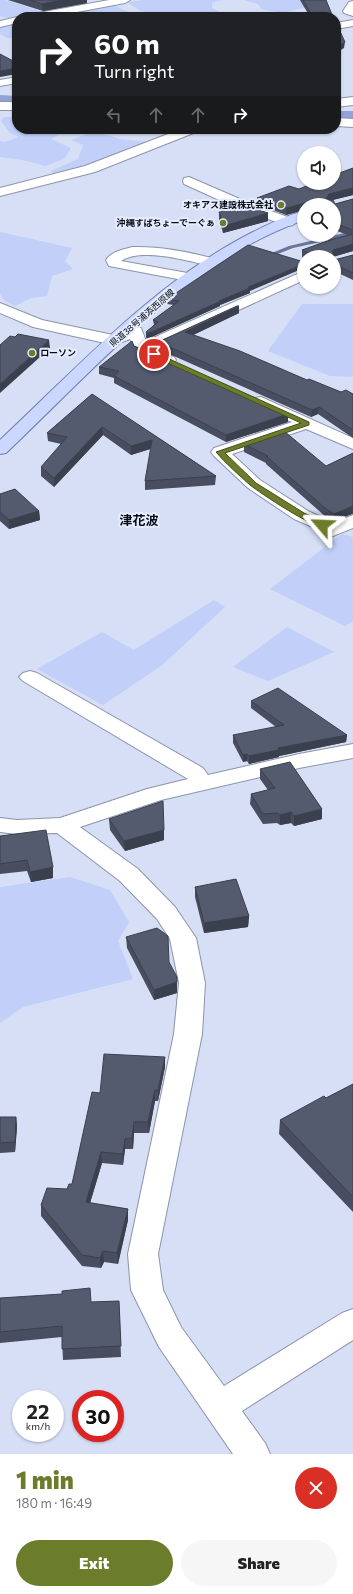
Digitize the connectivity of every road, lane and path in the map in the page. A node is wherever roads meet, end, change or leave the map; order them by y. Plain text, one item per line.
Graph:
1 (124, 0) edge
2 (353, 4) edge
3 (60, 12) edge
4 (353, 13) edge
5 (12, 21) edge
6 (353, 23) edge
7 (0, 24) edge
8 (341, 25) edge
9 (12, 81) edge
10 (0, 83) edge
11 (353, 101) edge
12 (341, 102) edge
13 (0, 106) edge
14 (12, 106) edge
15 (341, 122) edge
16 (353, 123) edge
17 (179, 134) edge
18 (189, 181) dead end
19 (0, 192) edge
20 (297, 218) edge
21 (288, 222) junction
22 (211, 262) junction
23 (188, 277) junction
24 (297, 278) edge
25 (0, 308) edge
26 (114, 340) junction
27 (141, 349) junction
28 (182, 366) edge
29 (249, 397) edge
30 (307, 423) junction
31 (353, 444) edge
32 (0, 449) edge
33 (353, 521) edge
34 (30, 677) dead end
35 (353, 751) edge
36 (203, 783) junction
37 (62, 825) junction
38 (0, 826) edge
39 (353, 1323) edge
40 (219, 1406) junction
41 (253, 1454) edge

1 - 3 street
2 - 4 street
5 - 7 street
6 - 8 street
9 - 10 street
11 - 12 street
13 - 14 street
15 - 16 street
17 - 19 street
18 - 21 street
20 - 21 main road, 県道38号浦添西原線
21 - 22 main road, 県道38号浦添西原線
22 - 23 main road, 県道38号浦添西原線
22 - 23 street
23 - 26 main road, 県道38号浦添西原線
24 - 27 street
25 - 26 street
26 - 27 street
26 - 32 main road, 県道38号浦添西原線
27 - 28 street
29 - 30 street
30 - 31 street
30 - 33 street
34 - 36 street
35 - 36 street
36 - 37 street
37 - 38 street
37 - 40 street
39 - 40 street
40 - 41 street

